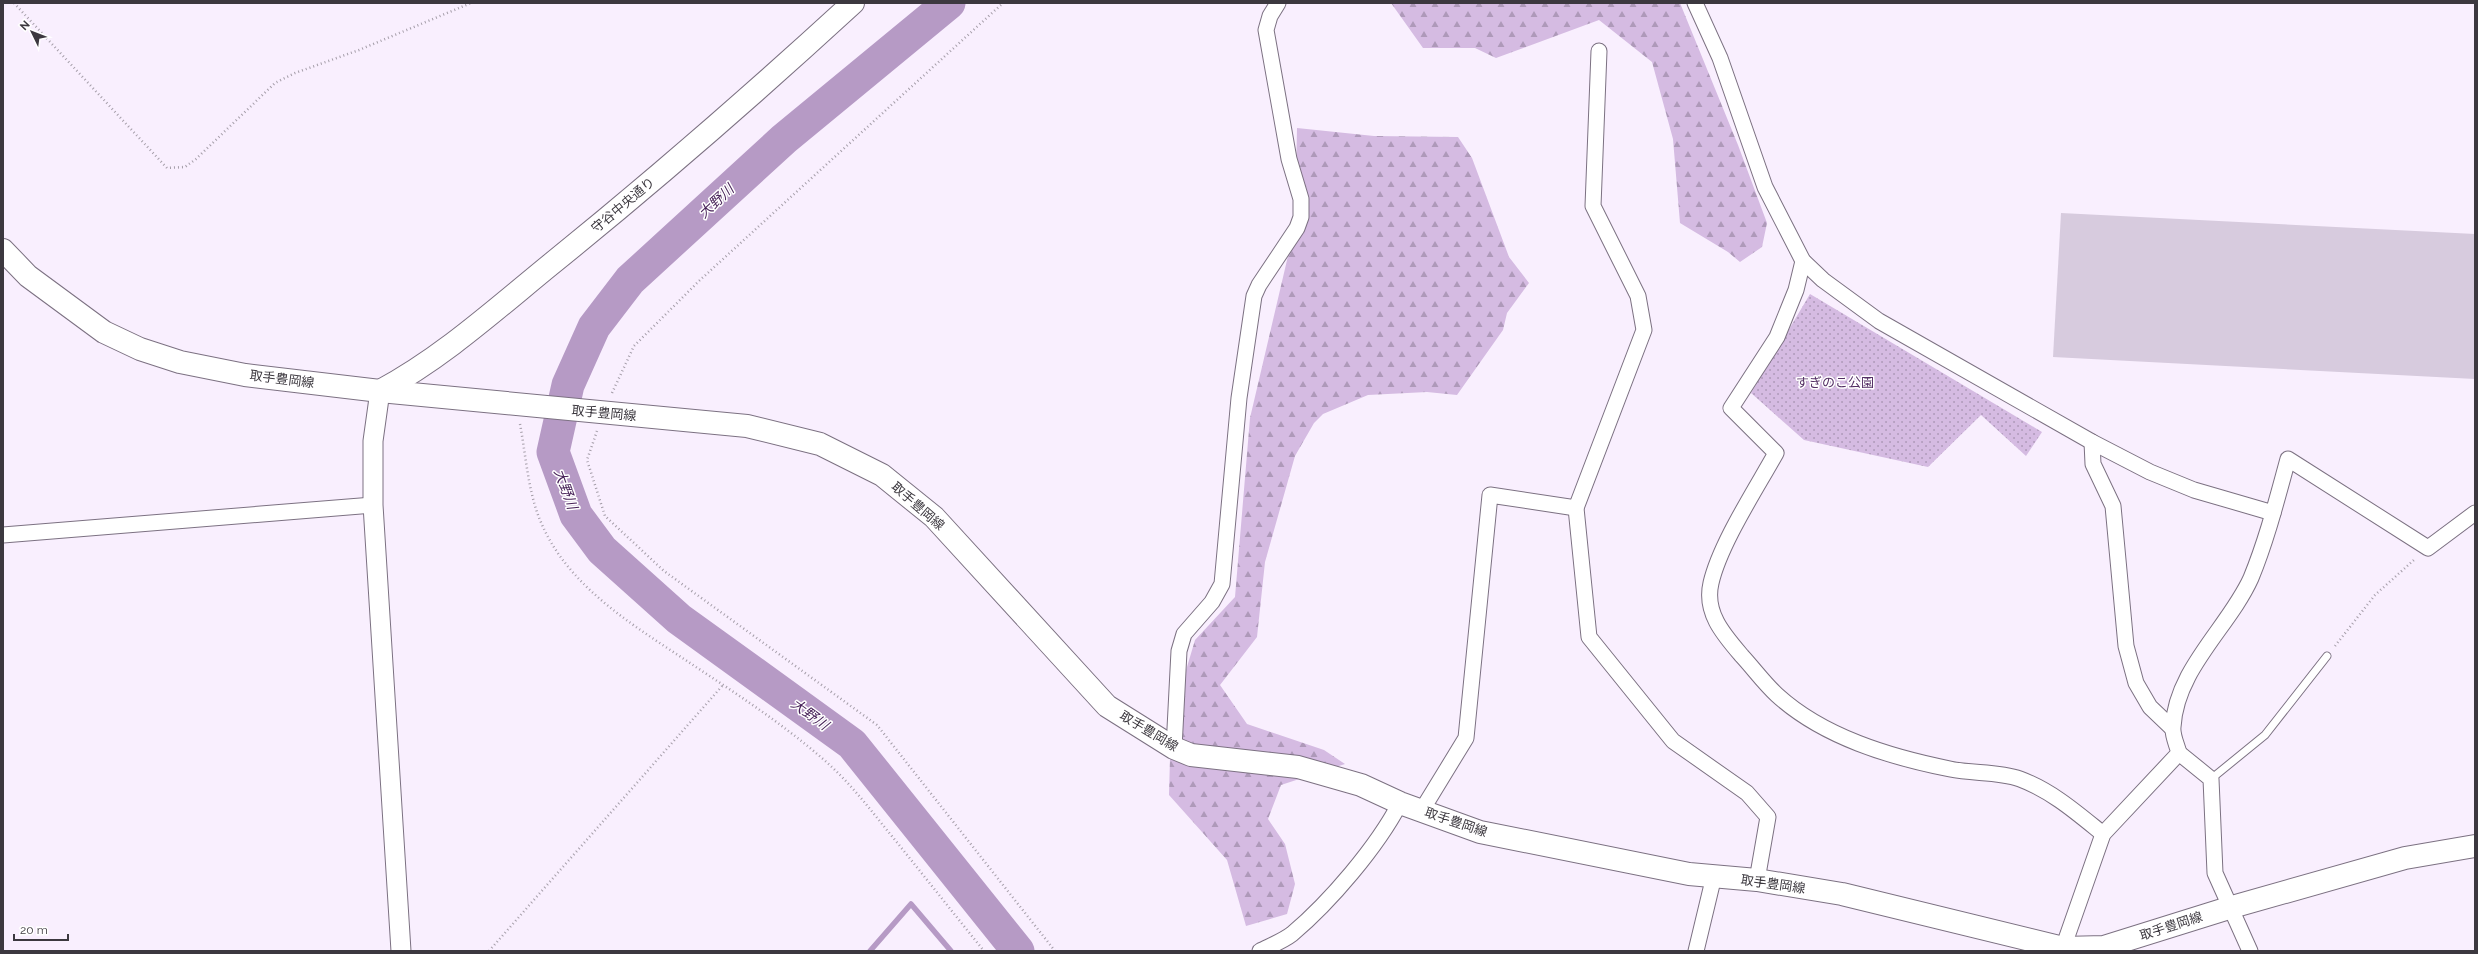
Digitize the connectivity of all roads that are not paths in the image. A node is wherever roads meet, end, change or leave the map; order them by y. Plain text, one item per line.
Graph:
1 (853, 3) edge
2 (1278, 3) edge
3 (1695, 3) edge
4 (1599, 51) dead end
5 (3, 250) edge
6 (1803, 261) junction
7 (380, 391) junction
8 (2092, 442) junction
9 (373, 505) junction
10 (1576, 508) junction
11 (2273, 513) junction
12 (2475, 513) edge
13 (3, 535) edge
14 (2327, 656) road end
15 (2172, 728) junction
16 (1174, 748) junction
17 (2179, 753) junction
18 (2211, 779) junction
19 (1400, 803) junction
20 (1422, 810) junction
21 (2103, 834) junction
22 (2475, 846) edge
23 (1714, 876) junction
24 (1757, 880) junction
25 (2232, 907) junction
26 (2064, 950) edge
27 (401, 951) edge
28 (1260, 951) edge
29 (1696, 951) edge
30 (2250, 951) edge

1 - 7 main road, 守谷中央通り
2 - 16 street
3 - 6 street
4 - 10 street
5 - 7 main road, 取手豊岡線
6 - 8 street
6 - 21 street
7 - 9 street
7 - 16 main road, 取手豊岡線
8 - 11 street
8 - 15 street
9 - 13 street
9 - 27 street
10 - 20 street
10 - 24 street
11 - 12 street
11 - 15 street
14 - 18 lane
15 - 17 street
16 - 19 main road, 取手豊岡線
17 - 18 street
17 - 21 street
18 - 25 street
19 - 20 main road, 取手豊岡線
19 - 28 street
20 - 23 main road, 取手豊岡線
21 - 26 street
22 - 25 main road, 取手豊岡線
23 - 24 main road, 取手豊岡線
23 - 29 street
24 - 26 main road, 取手豊岡線
25 - 26 main road, 取手豊岡線
25 - 30 street

